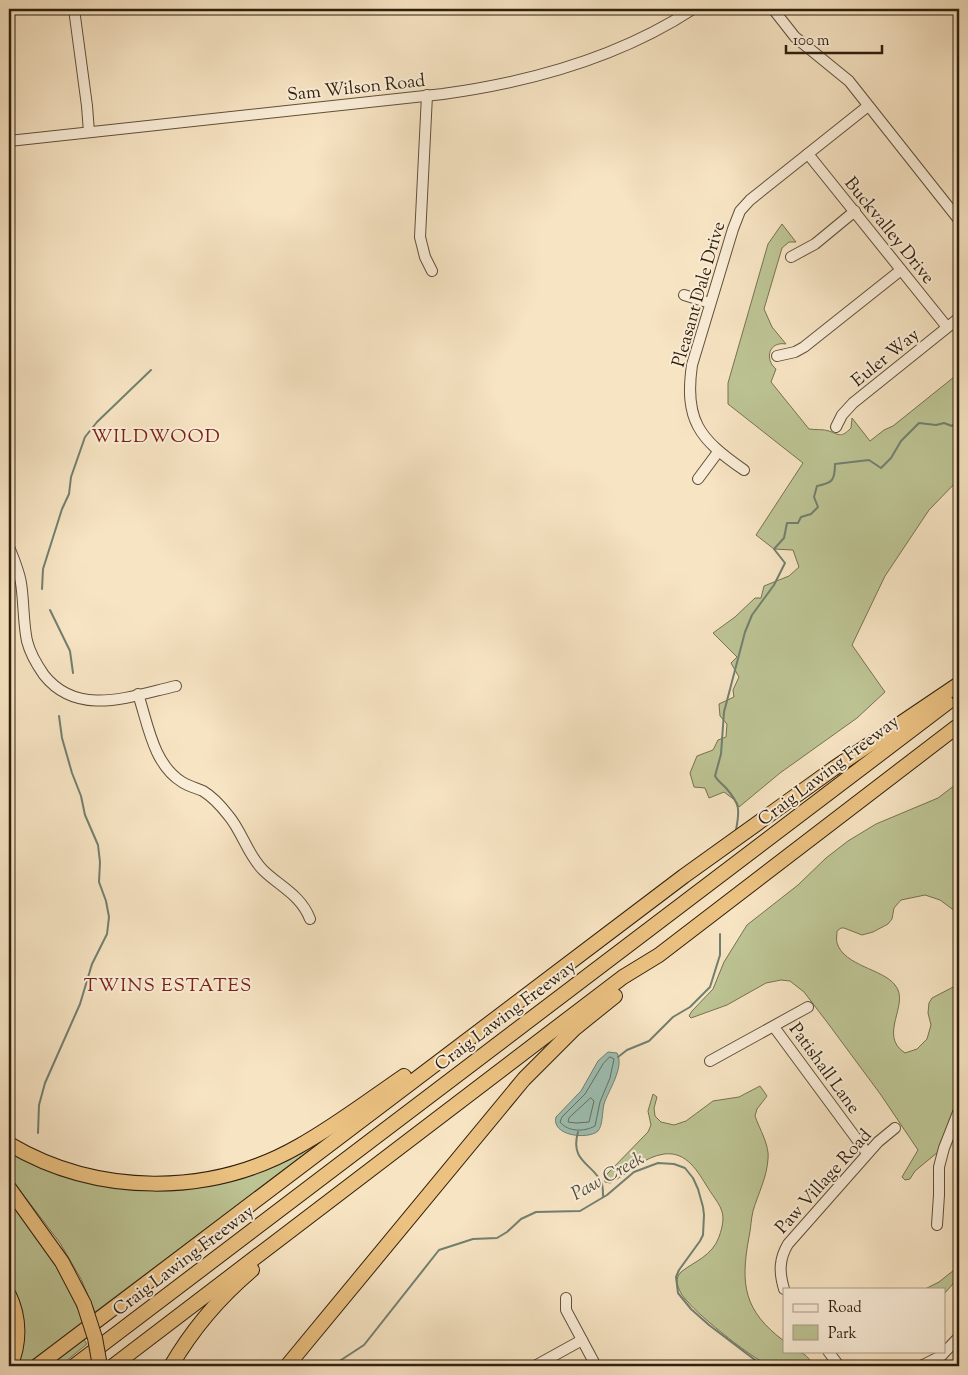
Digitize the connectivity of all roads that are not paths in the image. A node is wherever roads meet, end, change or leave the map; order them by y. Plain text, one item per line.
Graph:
1 (74, 9) edge
2 (693, 9) edge
3 (773, 9) edge
4 (428, 95) junction
5 (868, 106) junction
6 (88, 132) junction
7 (9, 141) edge
8 (808, 154) junction
9 (855, 211) junction
10 (959, 220) edge
11 (791, 257) dead end
12 (901, 270) junction
13 (432, 271) dead end
14 (684, 295) dead end
15 (710, 303) junction
16 (959, 318) edge
17 (947, 327) junction
18 (777, 356) dead end
19 (836, 427) dead end
20 (718, 452) junction
21 (744, 470) dead end
22 (698, 479) dead end
23 (9, 547) edge
24 (959, 684) edge
25 (176, 686) dead end
26 (959, 693) edge
27 (138, 694) junction
28 (959, 725) edge
29 (310, 918) dead end
30 (659, 955) junction
31 (808, 1007) dead end
32 (489, 1023) junction
33 (774, 1027) junction
34 (710, 1061) dead end
35 (959, 1110) edge
36 (895, 1128) dead end
37 (9, 1144) edge
38 (867, 1153) junction
39 (374, 1168) junction
40 (9, 1188) edge
41 (937, 1225) dead end
42 (784, 1288) edge
43 (9, 1296) edge
44 (566, 1298) dead end
45 (959, 1337) edge
46 (582, 1340) junction
47 (946, 1351) edge
48 (828, 1352) edge
49 (945, 1352) edge
50 (835, 1365) edge
51 (10, 1366) edge
52 (37, 1366) edge
53 (74, 1366) edge
54 (100, 1366) edge
55 (113, 1366) edge
56 (171, 1366) edge
57 (287, 1366) edge
58 (535, 1366) edge
59 (596, 1366) edge
60 (921, 1366) edge

1 - 6 street
2 - 4 street, Sam Wilson Road
3 - 5 street
4 - 6 street, Sam Wilson Road
4 - 13 street
5 - 8 street, Pleasant Dale Drive
5 - 10 street
6 - 7 street, Sam Wilson Road
8 - 9 street, Buckvalley Drive
8 - 15 street, Pleasant Dale Drive
9 - 11 street
9 - 12 street, Buckvalley Drive
12 - 17 street, Buckvalley Drive
12 - 18 street
14 - 15 street
15 - 20 street, Pleasant Dale Drive
16 - 17 street, Euler Way
17 - 19 street, Euler Way
20 - 21 street, Pleasant Dale Drive
20 - 22 street
23 - 27 street
24 - 32 highway
25 - 27 street
26 - 53 highway, Craig Lawing Freeway
27 - 29 street
28 - 30 highway
30 - 39 highway
30 - 57 highway
31 - 33 street
32 - 37 highway
32 - 52 highway
33 - 34 street
33 - 38 street, Patishall Lane
35 - 41 street
36 - 38 street, Paw Village Road
38 - 42 street, Paw Village Road
39 - 55 highway
39 - 56 highway
40 - 54 highway, bridge
43 - 51 highway
44 - 46 street
45 - 47 street
46 - 58 street
46 - 59 street
48 - 50 street
49 - 60 street

